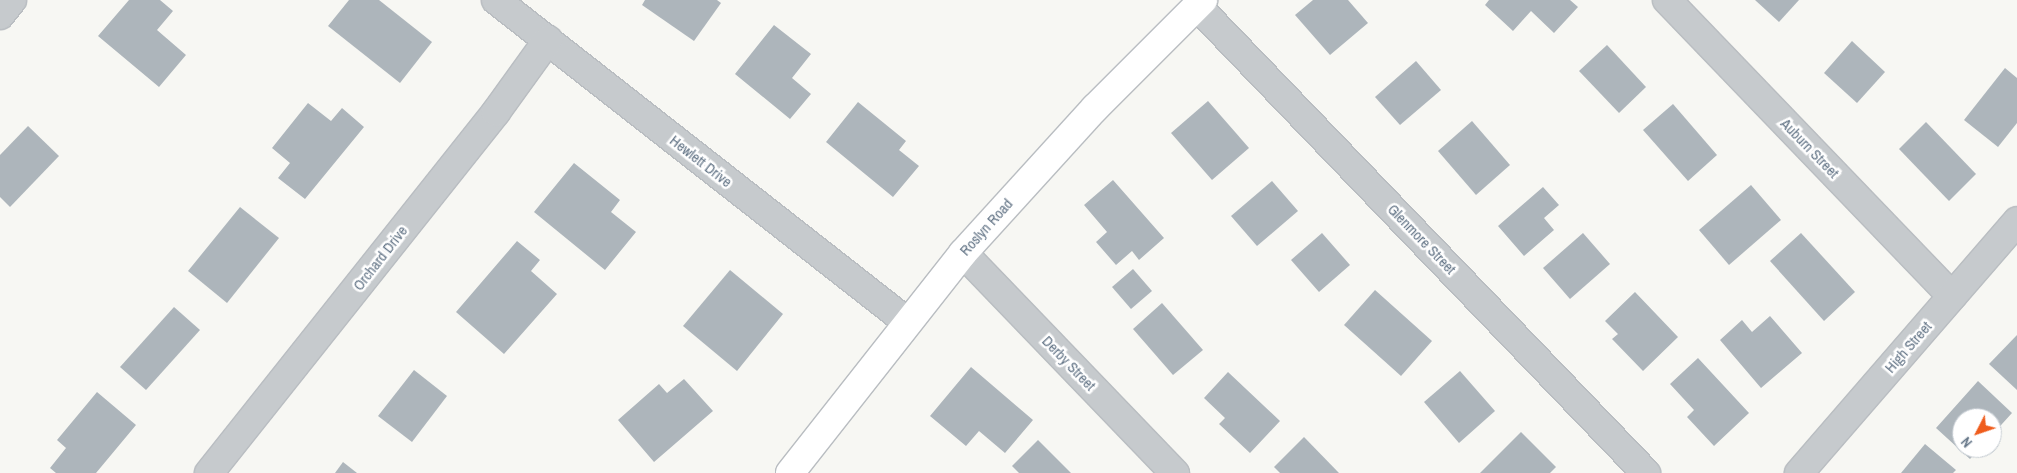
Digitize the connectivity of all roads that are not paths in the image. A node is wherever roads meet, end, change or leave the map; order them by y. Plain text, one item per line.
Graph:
1 (12, 0) edge
2 (496, 0) edge
3 (1667, 0) edge
4 (1200, 3) edge
5 (0, 15) edge
6 (548, 40) junction
7 (2017, 221) edge
8 (963, 253) junction
9 (1952, 296) junction
10 (906, 321) junction
11 (209, 473) edge
12 (790, 473) edge
13 (1175, 473) edge
14 (1646, 473) edge
15 (1799, 473) edge

1 - 5 street
2 - 6 street, Hewlett Drive
3 - 9 street, Auburn Street
4 - 8 main road, Roslyn Road
4 - 14 street, Glenmore Street
6 - 10 street, Hewlett Drive
6 - 11 street, Orchard Drive
7 - 9 street, High Street
8 - 10 main road, Roslyn Road
8 - 13 street, Derby Street
9 - 15 street, High Street
10 - 12 main road, Roslyn Road

